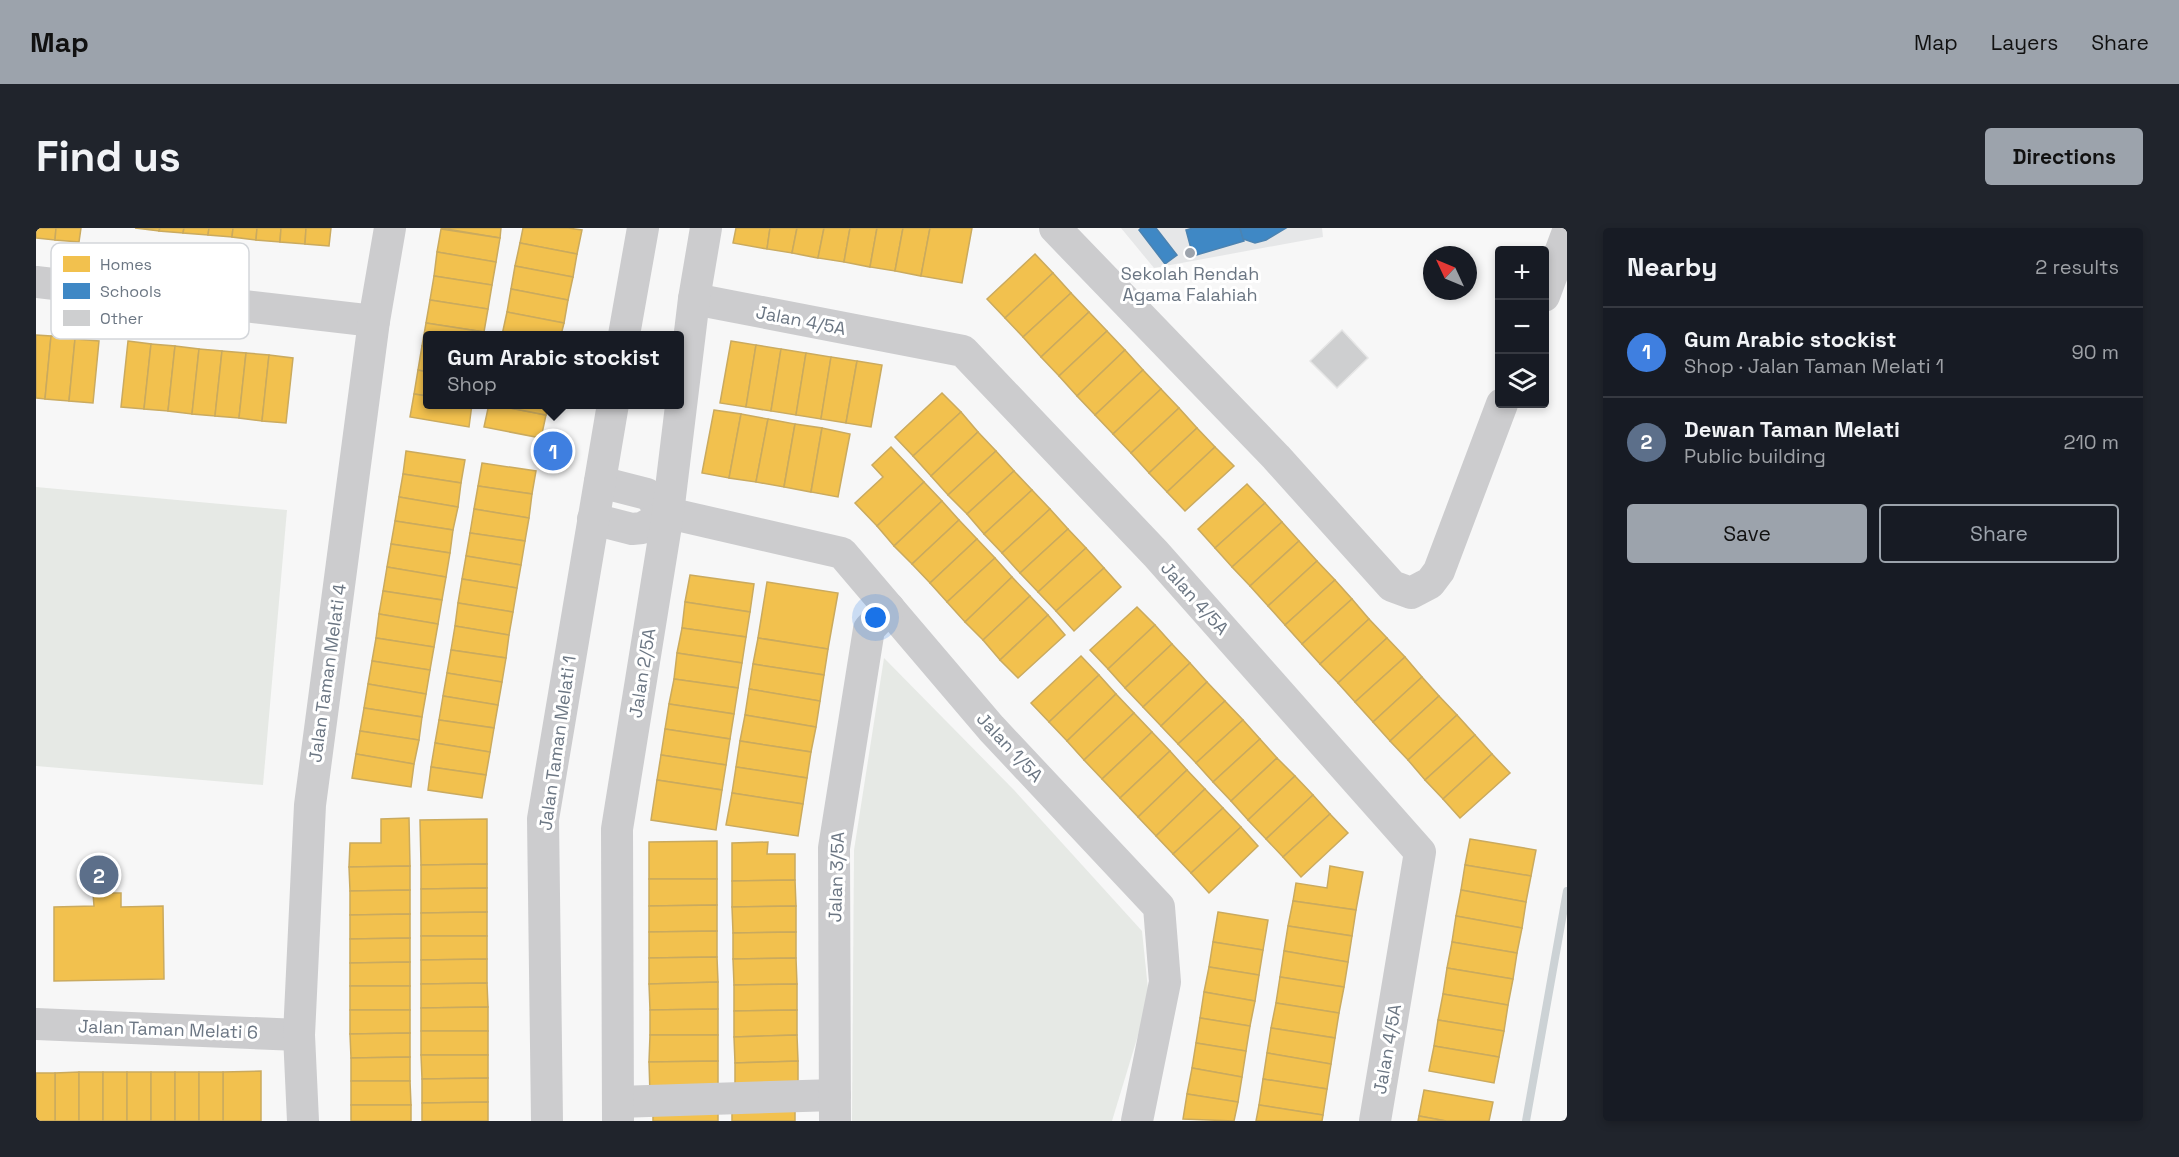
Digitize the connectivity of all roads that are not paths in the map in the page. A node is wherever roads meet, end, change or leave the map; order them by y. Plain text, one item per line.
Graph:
1 (390, 228) edge
2 (643, 228) edge
3 (706, 228) edge
4 (1055, 228) edge
5 (1567, 234) edge
6 (36, 282) edge
7 (51, 284) edge
8 (1549, 285) edge
9 (694, 299) junction
10 (249, 307) edge
11 (374, 321) junction
12 (625, 331) edge
13 (684, 381) edge
14 (1500, 408) edge
15 (612, 409) edge
16 (681, 409) edge
17 (600, 482) junction
18 (668, 513) junction
19 (593, 519) junction
20 (889, 608) junction
21 (36, 1024) edge
22 (300, 1035) junction
23 (835, 1108) edge
24 (618, 1111) edge
25 (303, 1121) edge
26 (547, 1121) edge
27 (1137, 1121) edge
28 (1375, 1121) edge

1 - 11 street, Jalan Taman Melati 4
2 - 12 street
3 - 9 street, Jalan 2/5A
4 - 14 street
5 - 8 street
6 - 7 street
9 - 13 street, Jalan 2/5A
9 - 28 street, Jalan 4/5A
10 - 11 street
11 - 22 street, Jalan Taman Melati 4
15 - 17 street, Jalan Taman Melati 1
16 - 18 street, Jalan 2/5A
17 - 18 street, Jalan 1/5A
17 - 19 street, Jalan Taman Melati 1
18 - 19 street
18 - 20 street, Jalan 1/5A
18 - 24 street, Jalan 2/5A
19 - 26 street, Jalan Taman Melati 1
20 - 23 street, Jalan 3/5A
20 - 27 street, Jalan 1/5A
21 - 22 street, Jalan Taman Melati 6
22 - 25 street, Jalan Taman Melati 4
23 - 24 street

